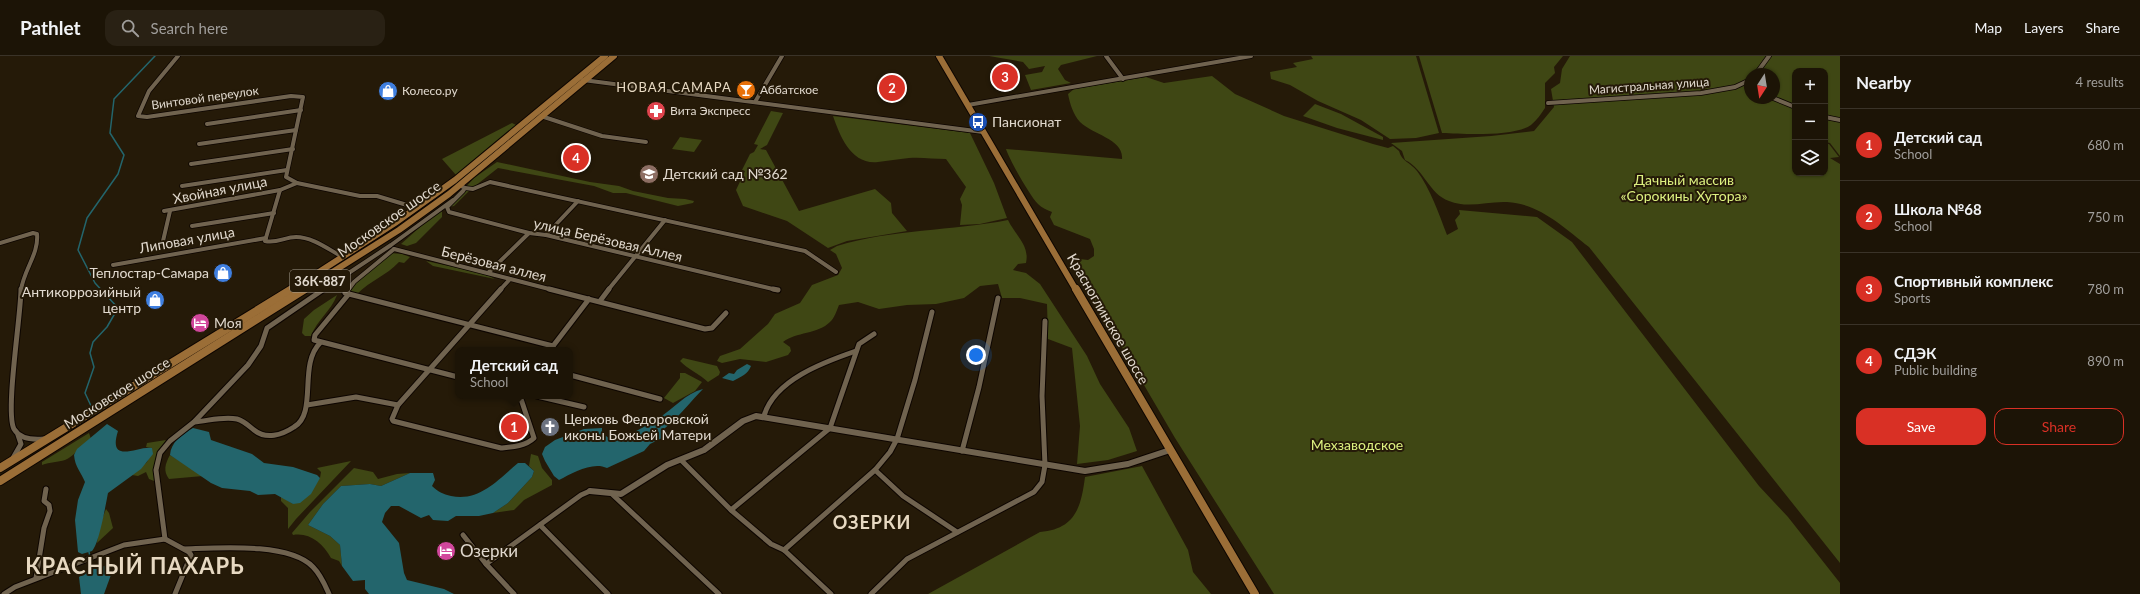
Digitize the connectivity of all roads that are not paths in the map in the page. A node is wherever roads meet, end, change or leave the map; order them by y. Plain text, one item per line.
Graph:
1 (178, 56) edge
2 (606, 56) edge
3 (614, 56) edge
4 (782, 56) edge
5 (939, 56) edge
6 (1106, 56) edge
7 (1251, 56) edge
8 (1769, 56) edge
9 (1760, 68) edge
10 (578, 79) junction
11 (1124, 79) junction
12 (584, 81) junction
13 (1741, 85) joint
14 (1744, 86) edge
15 (1780, 101) edge
16 (755, 102) junction
17 (1548, 103) dead end
18 (968, 105) junction
19 (1792, 106) edge
20 (300, 110) junction
21 (541, 116) junction
22 (1828, 118) edge
23 (1840, 120) edge
24 (207, 124) dead end
25 (296, 130) junction
26 (983, 132) junction
27 (646, 142) dead end
28 (199, 144) dead end
29 (293, 149) junction
30 (191, 164) dead end
31 (287, 170) junction
32 (455, 180) junction
33 (297, 183) junction
34 (464, 185) junction
35 (182, 186) dead end
36 (280, 190) junction
37 (441, 190) junction
38 (449, 194) junction
39 (454, 200) junction
40 (578, 200) junction
41 (417, 208) junction
42 (164, 211) dead end
43 (170, 211) junction
44 (274, 213) junction
45 (665, 220) junction
46 (192, 226) dead end
47 (529, 233) junction
48 (546, 235) junction
49 (266, 239) junction
50 (162, 241) dead end
51 (0, 243) edge
52 (392, 247) junction
53 (634, 256) junction
54 (343, 257) junction
55 (113, 265) dead end
56 (836, 272) dead end
57 (488, 273) junction
58 (510, 279) junction
59 (778, 290) dead end
60 (348, 295) junction
61 (998, 298) dead end
62 (589, 299) junction
63 (600, 301) junction
64 (932, 312) dead end
65 (726, 313) dead end
66 (1045, 321) dead end
67 (469, 325) junction
68 (874, 334) dead end
69 (320, 343) junction
70 (547, 347) edge
71 (552, 347) edge
72 (856, 352) junction
73 (428, 370) junction
74 (455, 376) edge
75 (573, 376) edge
76 (521, 399) edge
77 (550, 399) edge
78 (660, 399) dead end
79 (307, 405) junction
80 (398, 405) junction
81 (584, 407) dead end
82 (764, 416) junction
83 (194, 422) junction
84 (830, 428) junction
85 (18, 435) junction
86 (49, 438) junction
87 (897, 439) junction
88 (1170, 450) junction
89 (962, 451) junction
90 (681, 460) junction
91 (1045, 465) junction
92 (3, 466) edge
93 (875, 470) junction
94 (0, 481) edge
95 (46, 489) dead end
96 (590, 491) joint
97 (613, 495) junction
98 (731, 510) junction
99 (540, 525) junction
100 (957, 532) junction
101 (463, 535) dead end
102 (165, 539) junction
103 (184, 549) junction
104 (784, 550) junction
105 (486, 564) junction
106 (36, 578) junction
107 (4, 594) edge
108 (175, 594) edge
109 (329, 594) edge
110 (514, 594) edge
111 (608, 594) edge
112 (719, 594) edge
113 (831, 594) edge
114 (871, 594) edge
115 (1255, 594) edge

1 - 20 street, Винтовой переулок
2 - 10 main road, Московское шоссе / 36К-887
3 - 12 main road, Московское шоссе / 36К-887
4 - 16 street
5 - 18 main road, Красноглинское шоссе
6 - 11 street
7 - 11 street
8 - 9 street
10 - 12 street
10 - 32 main road, Московское шоссе / 36К-887
11 - 18 street
12 - 16 street
12 - 21 main road, Московское шоссе / 36К-887
13 - 14 street
13 - 17 street, Магистральная улица
15 - 19 street
16 - 26 street
18 - 26 main road, Красноглинское шоссе
20 - 24 street
20 - 25 street
21 - 27 street
21 - 34 main road, Московское шоссе / 36К-887
22 - 23 street
25 - 28 street
25 - 29 street
26 - 88 main road, Красноглинское шоссе
29 - 30 street
29 - 31 street
31 - 33 street
31 - 35 street
32 - 34 main road
32 - 37 main road, Московское шоссе / 36К-887
33 - 36 street, Хвойная улица
33 - 41 street
34 - 38 main road, Московское шоссе / 36К-887
34 - 39 street
34 - 40 street
36 - 43 street, Хвойная улица
36 - 44 street
37 - 38 main road
37 - 41 main road, Московское шоссе / 36К-887
38 - 94 main road, Московское шоссе / 36К-887
39 - 47 street, улица Берёзовая Аллея
39 - 52 street
40 - 45 street
40 - 48 street
41 - 54 main road, Московское шоссе / 36К-887
42 - 43 street, Хвойная улица
43 - 50 street
44 - 46 street
44 - 49 street
45 - 53 street
45 - 56 street
47 - 48 street, улица Берёзовая Аллея
47 - 57 street
48 - 53 street, улица Берёзовая Аллея
49 - 54 street, Липовая улица
49 - 55 street, Липовая улица
51 - 85 street
52 - 57 street, Берёзовая аллея
52 - 60 street
52 - 83 street
53 - 59 street, улица Берёзовая Аллея
53 - 63 street
54 - 86 main road, Московское шоссе / 36К-887
57 - 58 street, Берёзовая аллея
58 - 62 street, Берёзовая аллея
58 - 67 street
60 - 67 street
60 - 69 street
61 - 89 street
62 - 63 street, Берёзовая аллея
62 - 71 street
63 - 65 street, Берёзовая аллея
64 - 87 street
66 - 91 street
67 - 70 street
67 - 73 street
68 - 72 street
69 - 73 street
69 - 79 street
72 - 82 street
72 - 84 street
73 - 74 street
73 - 80 street
75 - 78 street
76 - 80 street
77 - 81 street
79 - 80 street
79 - 83 street
82 - 84 street
82 - 90 street
83 - 102 street
84 - 87 street
84 - 98 street
85 - 86 street
85 - 92 street
86 - 92 main road, Московское шоссе
87 - 89 street
87 - 93 street
88 - 91 street
88 - 115 main road, Красноглинское шоссе
89 - 91 street
90 - 97 street
90 - 98 street
91 - 100 street
93 - 100 street
93 - 104 street
95 - 106 street
96 - 97 street
96 - 99 street
97 - 112 street
98 - 104 street
99 - 105 street
99 - 111 street
100 - 114 street
101 - 105 street
102 - 103 street
102 - 106 street
103 - 108 street
103 - 109 street
104 - 113 street
105 - 110 street
106 - 107 street

